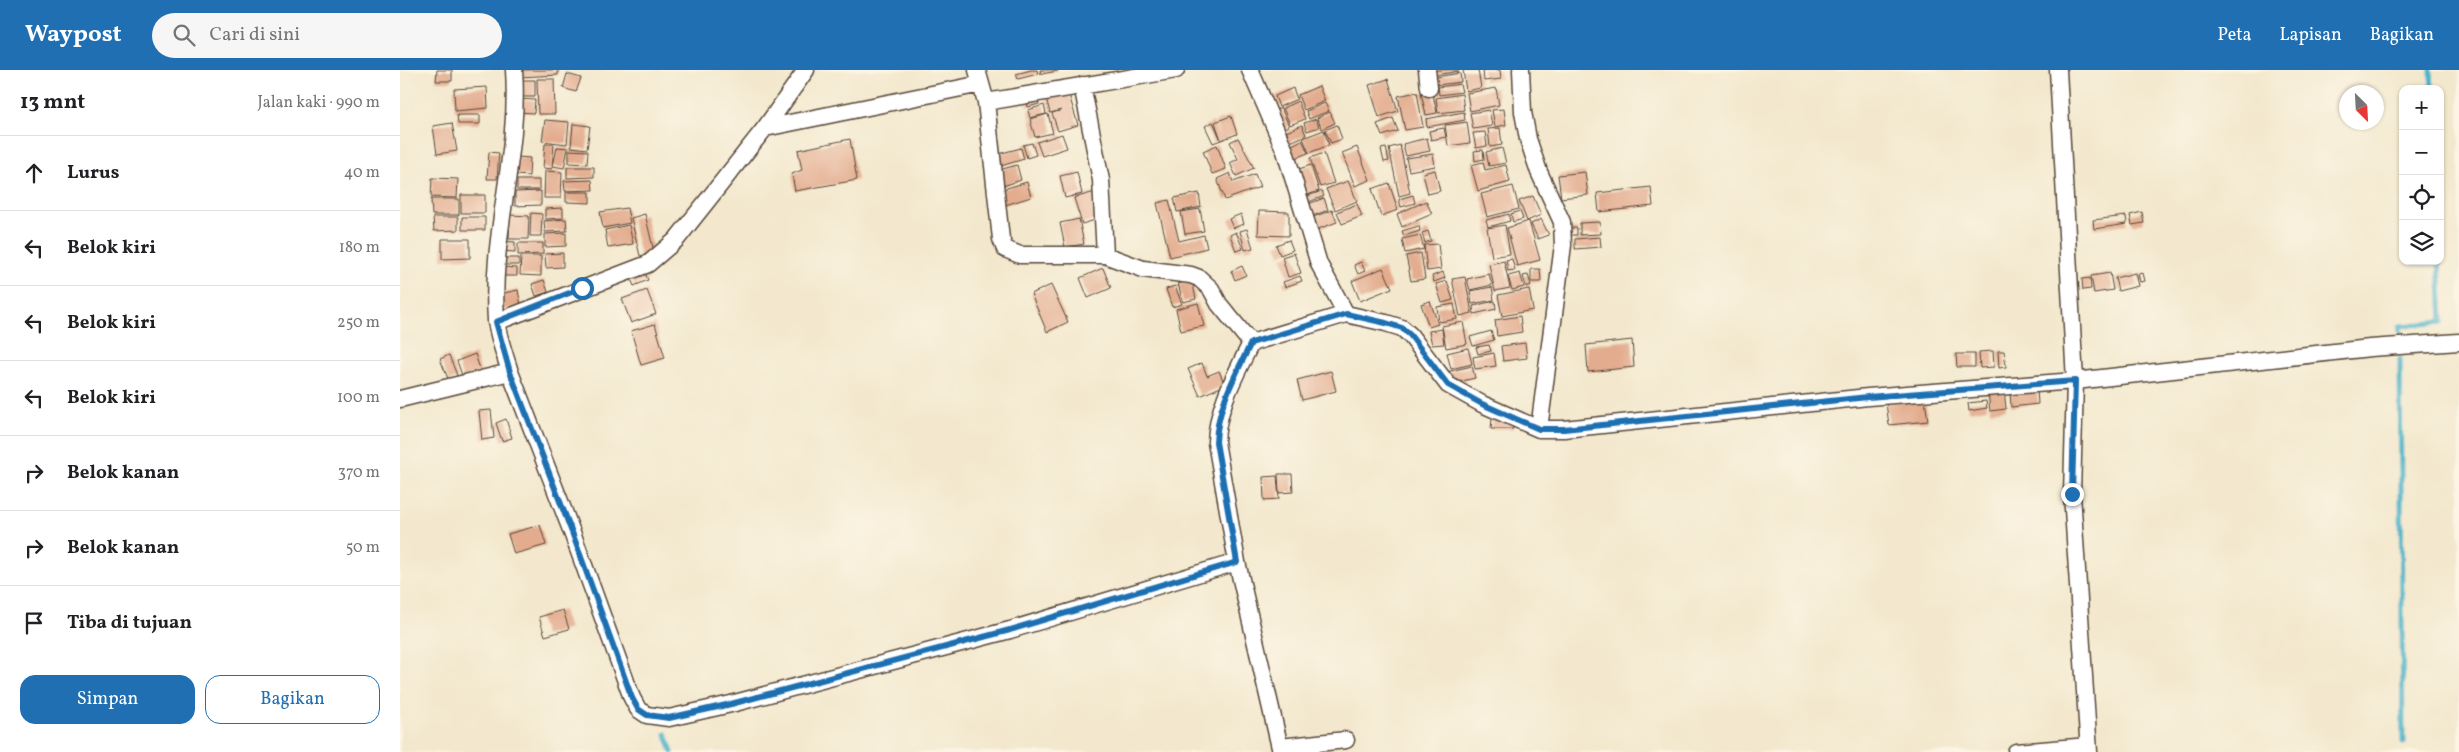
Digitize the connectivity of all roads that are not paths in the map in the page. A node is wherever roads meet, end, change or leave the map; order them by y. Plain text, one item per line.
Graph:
1 (514, 70) edge
2 (806, 70) edge
3 (1176, 70) edge
4 (1250, 70) edge
5 (1427, 70) edge
6 (1521, 70) edge
7 (2058, 70) edge
8 (1142, 73) edge
9 (979, 77) edge
10 (1082, 85) junction
11 (1429, 88) dead end
12 (986, 102) junction
13 (765, 128) junction
14 (1105, 255) junction
15 (1346, 314) junction
16 (496, 322) junction
17 (2459, 342) edge
18 (1251, 343) junction
19 (510, 372) junction
20 (2075, 381) junction
21 (400, 399) edge
22 (1539, 429) junction
23 (1237, 562) junction
24 (1346, 740) dead end
25 (2088, 749) edge
26 (1280, 750) edge
27 (2016, 752) edge

1 - 16 street
2 - 13 street
3 - 8 street
4 - 15 street
5 - 11 street
6 - 22 street
7 - 20 street
8 - 10 street
9 - 12 street
9 - 13 street
10 - 12 street
10 - 14 street
12 - 14 street
13 - 16 street
14 - 18 street
15 - 18 street
15 - 22 street
16 - 19 street
17 - 20 street
18 - 23 street
19 - 21 street
19 - 23 street
20 - 22 street
20 - 25 street
23 - 26 street
24 - 26 street
25 - 27 street

